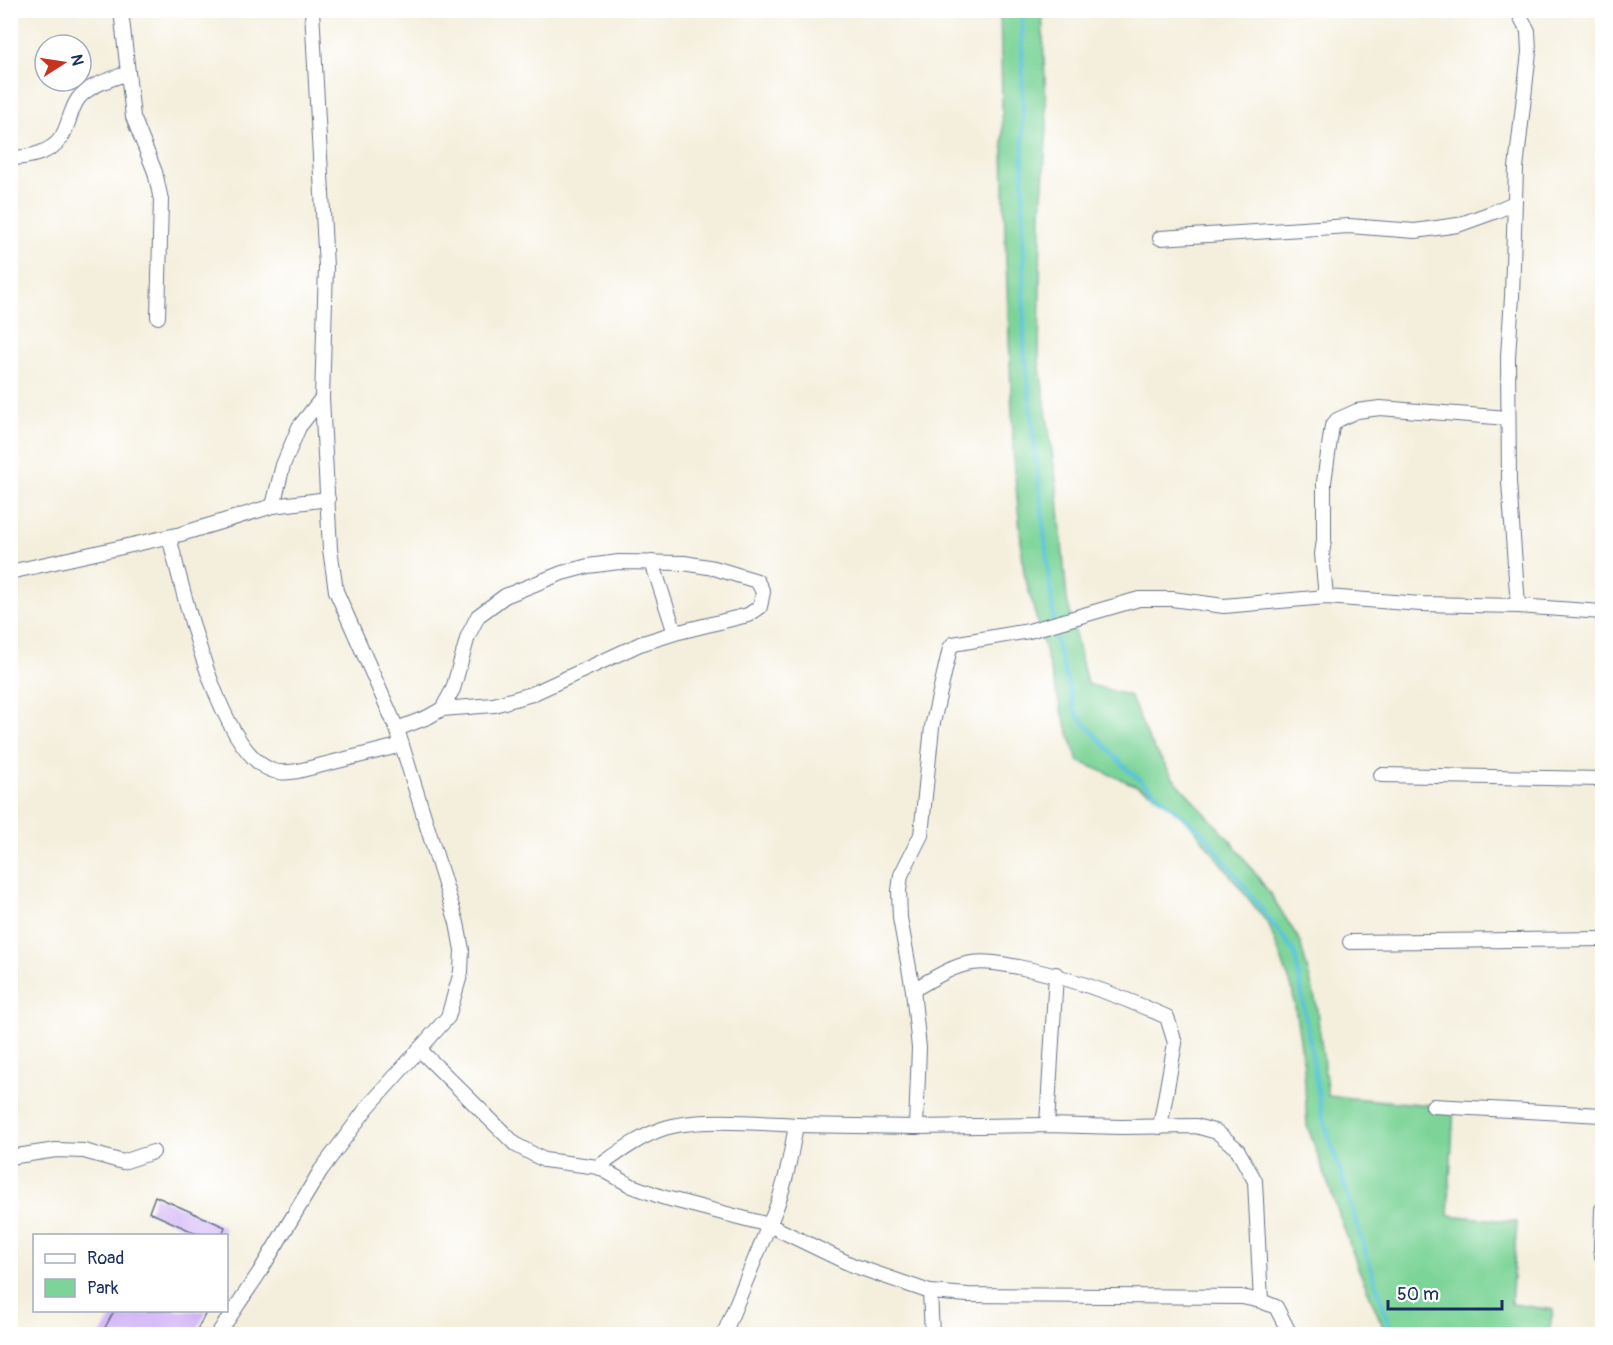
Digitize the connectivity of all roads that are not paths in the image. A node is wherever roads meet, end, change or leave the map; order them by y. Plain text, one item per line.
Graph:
1 (121, 10) edge
2 (312, 10) edge
3 (1517, 10) edge
4 (128, 73) junction
5 (10, 158) edge
6 (1514, 203) junction
7 (1160, 238) dead end
8 (158, 317) dead end
9 (322, 398) junction
10 (1508, 418) junction
11 (328, 499) junction
12 (273, 506) junction
13 (169, 537) junction
14 (652, 562) junction
15 (10, 572) edge
16 (1326, 597) junction
17 (1518, 606) junction
18 (1602, 612) edge
19 (675, 633) junction
20 (442, 709) junction
21 (397, 729) junction
22 (402, 745) junction
23 (1381, 776) dead end
24 (1602, 779) edge
25 (1602, 939) edge
26 (1350, 942) dead end
27 (1056, 974) junction
28 (913, 990) junction
29 (419, 1049) junction
30 (1433, 1106) dead end
31 (1602, 1115) edge
32 (796, 1125) junction
33 (1047, 1125) junction
34 (916, 1127) junction
35 (1160, 1127) junction
36 (153, 1152) dead end
37 (10, 1156) edge
38 (598, 1167) junction
39 (1602, 1209) edge
40 (769, 1225) junction
41 (1602, 1256) edge
42 (930, 1292) junction
43 (1261, 1301) junction
44 (218, 1335) edge
45 (724, 1335) edge
46 (932, 1335) edge
47 (1290, 1335) edge

1 - 4 street
2 - 9 street
3 - 6 street
4 - 5 street
4 - 8 street
6 - 7 street
6 - 10 street
9 - 11 street
9 - 12 street
10 - 16 street
10 - 17 street
11 - 12 street
11 - 21 street
12 - 13 street
13 - 15 street
13 - 22 street
14 - 19 street
14 - 19 street
14 - 20 street
16 - 17 street
16 - 28 street
17 - 18 street
19 - 20 street
20 - 21 street
21 - 22 street
22 - 29 street
23 - 24 street
25 - 26 street
27 - 28 street
27 - 33 street
27 - 35 street
28 - 34 street
29 - 38 street
29 - 44 street
30 - 31 street
32 - 34 street
32 - 38 street
32 - 40 street
33 - 34 street
33 - 35 street
35 - 43 street
36 - 37 street
38 - 40 street
39 - 41 street
40 - 42 street
40 - 45 street
42 - 43 street
42 - 46 street
43 - 47 street

